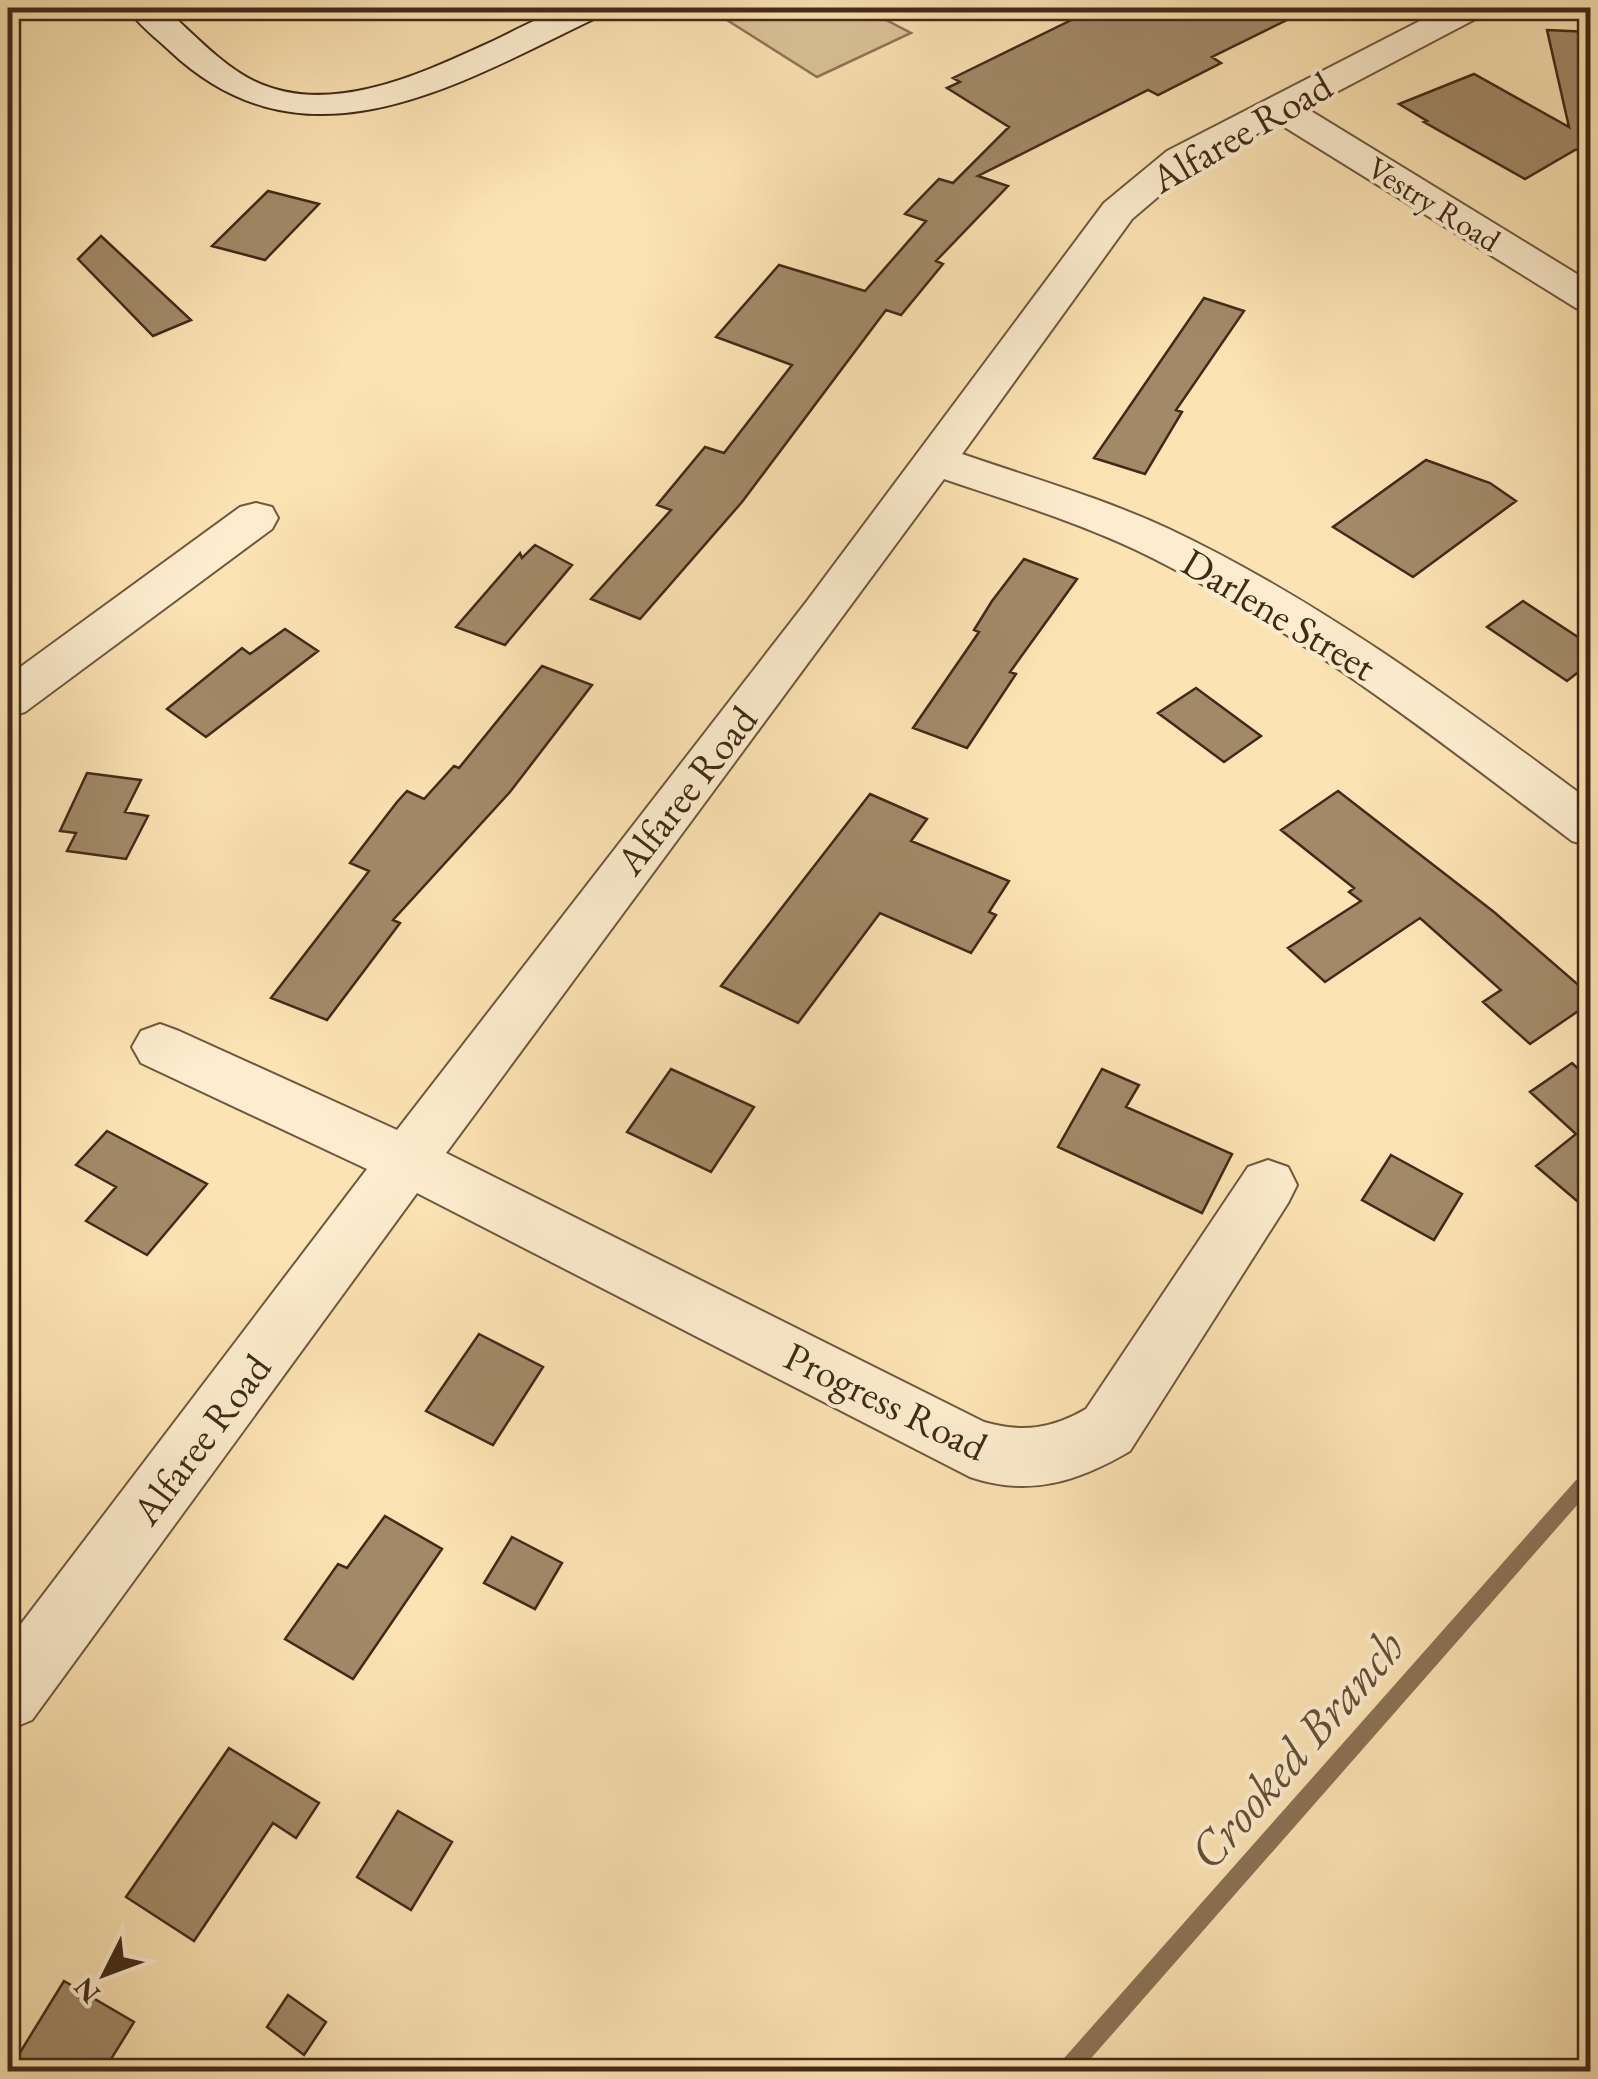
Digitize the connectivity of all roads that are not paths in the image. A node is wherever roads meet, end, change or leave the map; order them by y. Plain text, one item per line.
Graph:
1 (144, 8) edge
2 (590, 8) edge
3 (1471, 8) edge
4 (1278, 107) junction
5 (1590, 299) edge
6 (935, 460) junction
7 (256, 518) dead end
8 (8, 700) edge
9 (1590, 827) edge
10 (160, 1047) dead end
11 (408, 1161) junction
12 (1268, 1184) dead end
13 (8, 1696) edge

1 - 2 street
3 - 4 street, Alfaree Road
4 - 5 street, Vestry Road
4 - 6 street, Alfaree Road
6 - 9 street, Darlene Street
6 - 11 street, Alfaree Road
7 - 8 street
10 - 11 street, Progress Road
11 - 12 street, Progress Road
11 - 13 street, Alfaree Road

